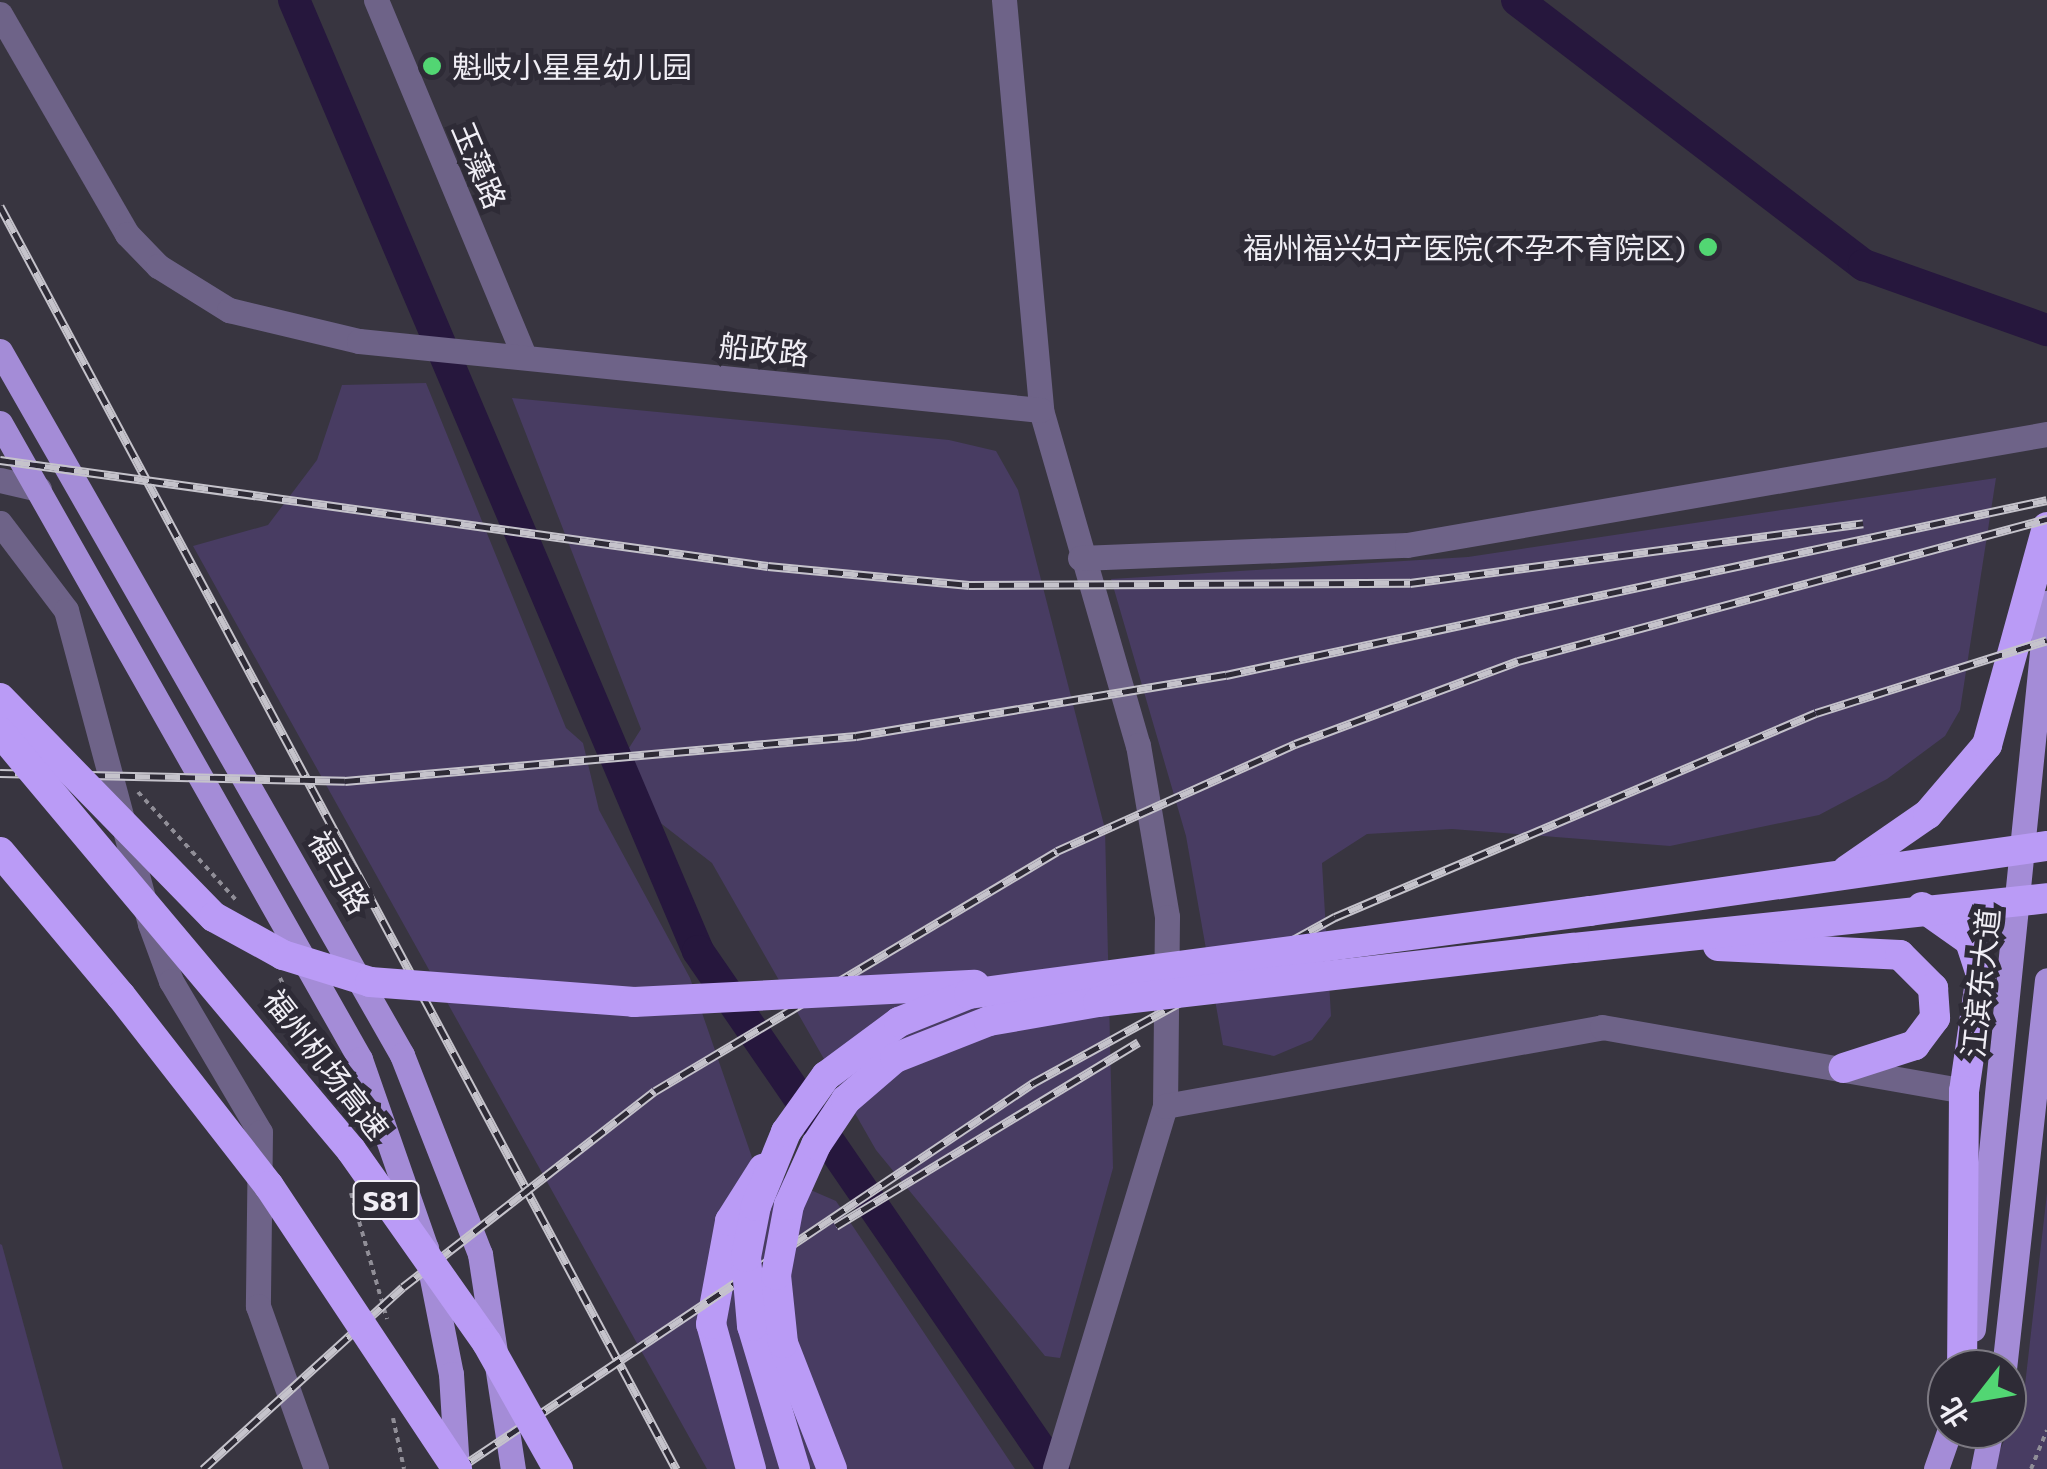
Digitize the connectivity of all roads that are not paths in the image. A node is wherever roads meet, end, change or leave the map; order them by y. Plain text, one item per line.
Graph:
1 (376, 0) edge
2 (1004, 0) edge
3 (5, 23) edge
4 (0, 351) edge
5 (524, 355) junction
6 (1041, 410) junction
7 (0, 423) edge
8 (2047, 434) edge
9 (0, 480) edge
10 (38, 489) junction
11 (0, 523) edge
12 (2047, 527) edge
13 (1080, 558) junction
14 (2047, 603) edge
15 (0, 698) edge
16 (0, 732) edge
17 (2037, 847) edge
18 (0, 852) edge
19 (1816, 883) junction
20 (2035, 899) edge
21 (1922, 907) junction
22 (1630, 942) junction
23 (2047, 980) edge
24 (1028, 986) junction
25 (1844, 1068) junction
26 (1964, 1090) junction
27 (1165, 1106) junction
28 (786, 1132) junction
29 (370, 1330) junction
30 (487, 1343) junction
31 (1963, 1349) edge
32 (1966, 1349) edge
33 (2006, 1349) edge
34 (514, 1465) edge
35 (316, 1469) edge
36 (438, 1469) edge
37 (457, 1469) edge
38 (558, 1469) edge
39 (580, 1469) edge
40 (751, 1469) edge
41 (795, 1469) edge
42 (832, 1469) edge
43 (1056, 1469) edge

1 - 5 street, 玉藻路
2 - 6 street
3 - 5 street, 船政路
4 - 34 main road, 福马路
5 - 6 street, 船政路
6 - 13 street
7 - 10 main road
8 - 13 street
9 - 10 street
10 - 37 main road
11 - 35 street
12 - 19 highway
13 - 27 street
14 - 17 main road, 江滨东大道
15 - 24 highway, bridge
16 - 30 highway, 福州机场高速 / S81, bridge
17 - 19 highway
17 - 20 main road, 江滨东大道
18 - 29 highway, bridge
19 - 24 highway, bridge
20 - 21 highway
20 - 32 main road, 江滨东大道
21 - 22 highway
21 - 26 highway
22 - 25 highway
22 - 42 highway, bridge
23 - 33 main road
24 - 28 highway, bridge
25 - 26 street
25 - 27 street
26 - 31 highway
27 - 43 street
28 - 40 highway, bridge
28 - 41 highway, bridge
29 - 36 highway, bridge
29 - 37 highway, bridge
30 - 38 highway, 福州机场高速 / S81, bridge
30 - 39 highway, bridge

